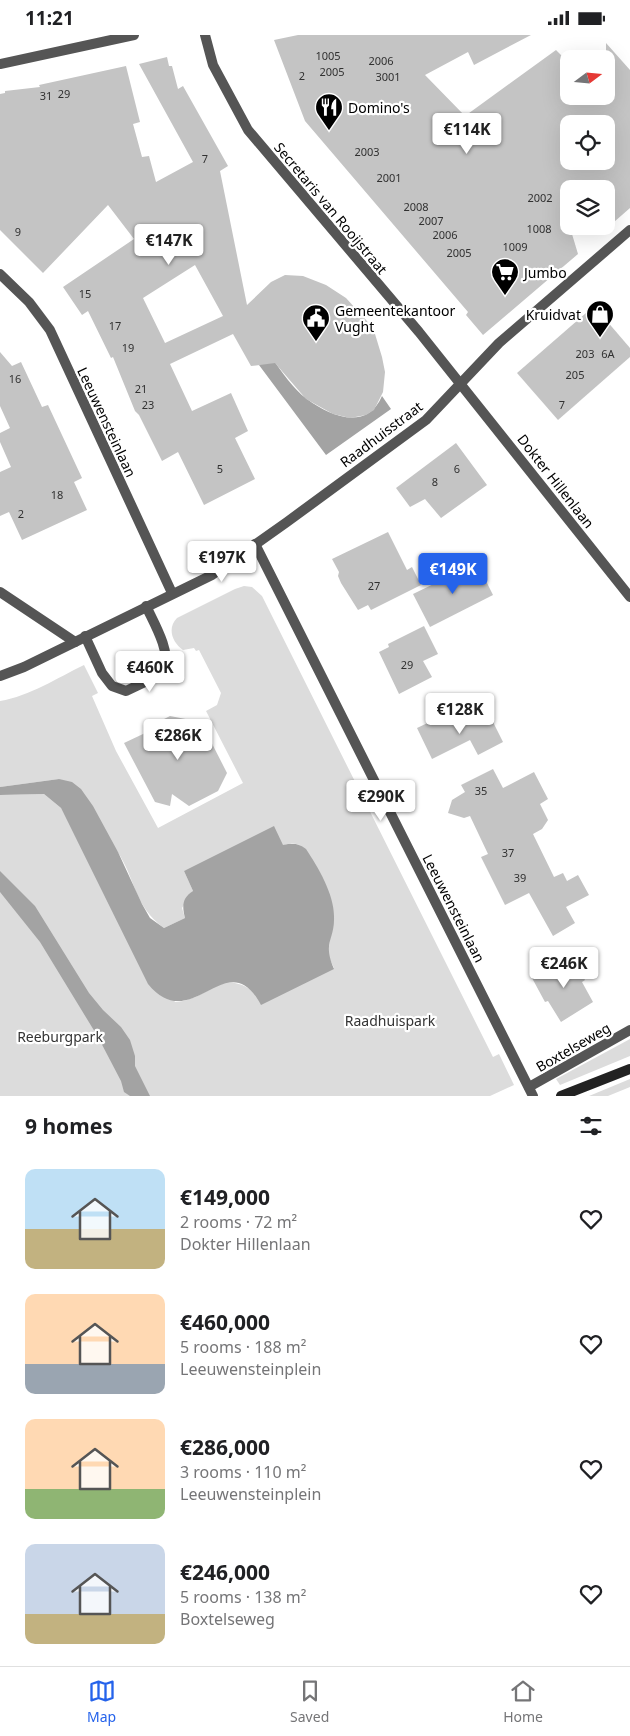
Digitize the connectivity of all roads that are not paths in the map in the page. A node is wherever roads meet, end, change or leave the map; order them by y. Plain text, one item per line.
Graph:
1 (134, 35) edge
2 (205, 35) edge
3 (0, 64) edge
4 (630, 230) edge
5 (0, 274) edge
6 (460, 383) junction
7 (255, 544) junction
8 (0, 592) edge
9 (172, 593) junction
10 (630, 597) edge
11 (146, 606) junction
12 (85, 636) junction
13 (75, 641) junction
14 (0, 676) edge
15 (630, 1030) edge
16 (630, 1069) edge
17 (531, 1092) edge
18 (561, 1096) edge

1 - 3 street
2 - 6 street, Secretaris van Rooijstraat
4 - 6 street, Raadhuisstraat
5 - 9 street, Leeuwensteinlaan
6 - 7 street, Raadhuisstraat
6 - 10 street, Dokter Hillenlaan
7 - 9 street, Raadhuisstraat
7 - 17 street, Leeuwensteinlaan
8 - 13 street
9 - 11 street, Raadhuisstraat
11 - 12 street, Raadhuisstraat
11 - 12 street
12 - 13 street, Raadhuisstraat
13 - 14 street, Raadhuisstraat
15 - 17 street, Boxtelseweg
16 - 18 street

